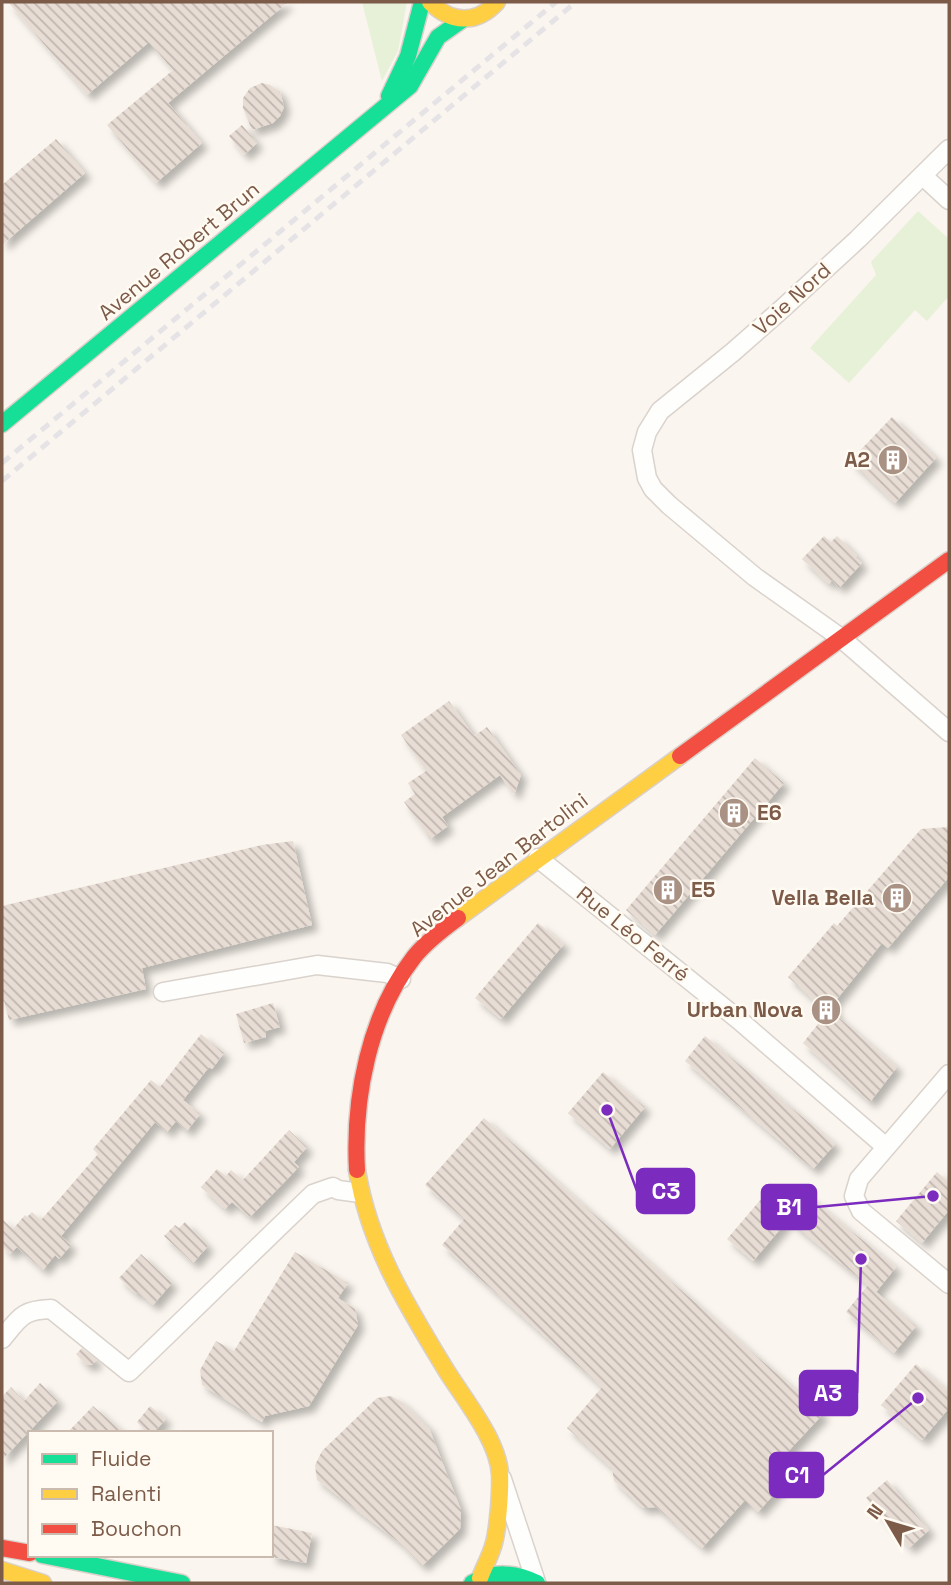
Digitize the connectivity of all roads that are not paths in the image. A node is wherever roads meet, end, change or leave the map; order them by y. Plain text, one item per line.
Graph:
1 (422, 2) edge
2 (430, 2) edge
3 (497, 2) edge
4 (462, 20) junction
5 (382, 110) junction
6 (949, 149) edge
7 (923, 176) junction
8 (949, 200) edge
9 (2, 424) edge
10 (949, 560) edge
11 (841, 638) junction
12 (949, 732) edge
13 (538, 858) junction
14 (401, 979) junction
15 (163, 992) dead end
16 (949, 1074) edge
17 (887, 1147) junction
18 (360, 1193) junction
19 (949, 1284) edge
20 (2, 1339) edge
21 (500, 1473) junction
22 (2, 1548) edge
23 (28, 1553) edge
24 (52, 1557) edge
25 (2, 1570) edge
26 (476, 1581) edge
27 (43, 1583) edge
28 (182, 1583) edge
29 (537, 1583) edge

1 - 5 street, Avenue Robert Brun
2 - 4 street
3 - 4 street, Avenue Robert Brun
4 - 5 street, Avenue Robert Brun
5 - 9 street, Avenue Robert Brun
6 - 7 street, Voie Nord
7 - 8 street
7 - 11 street, Voie Nord
10 - 11 street, Avenue Jean Bartolini
11 - 12 street
11 - 13 street, Avenue Jean Bartolini
13 - 14 street, Avenue Jean Bartolini
13 - 17 street, Rue Léo Ferré
14 - 15 street
14 - 18 street, Avenue Jean Bartolini
16 - 17 street
17 - 19 street
18 - 20 street
18 - 21 street, Avenue Jean Bartolini
21 - 26 street, Avenue Jean Bartolini
21 - 29 street
22 - 23 street
24 - 28 street
25 - 27 street
26 - 29 street

